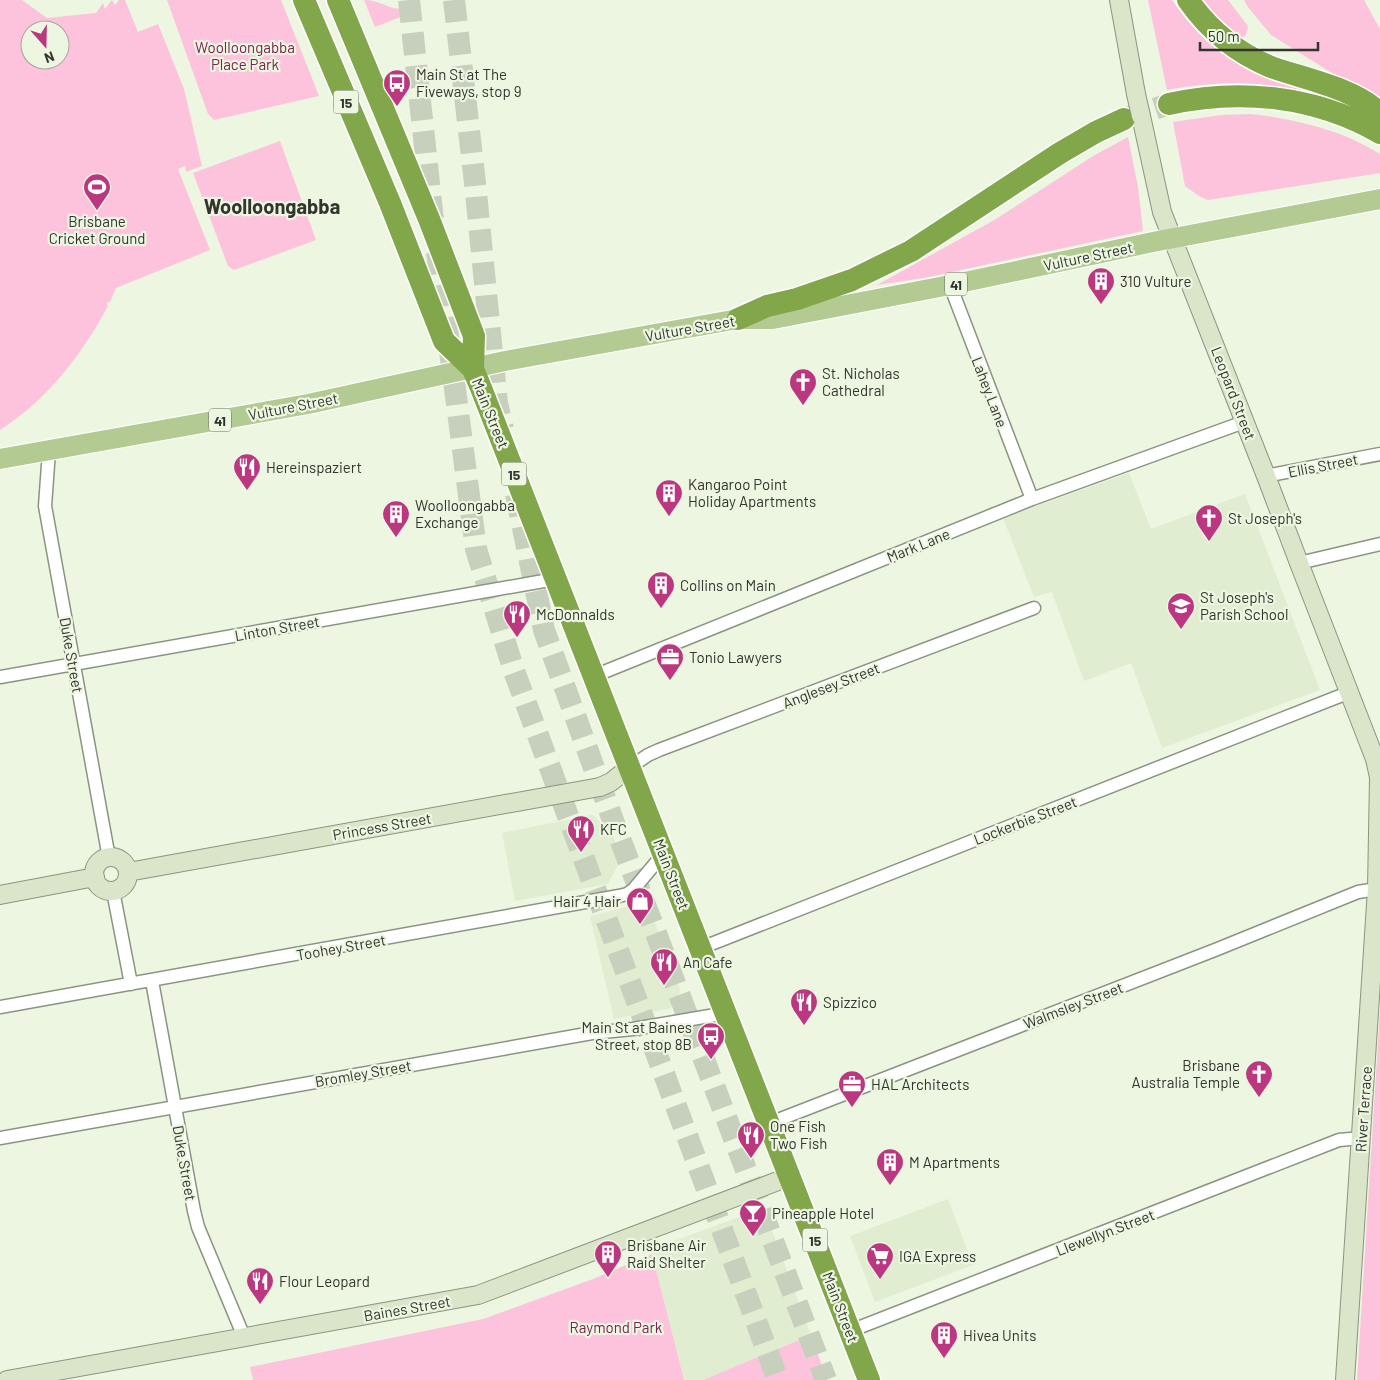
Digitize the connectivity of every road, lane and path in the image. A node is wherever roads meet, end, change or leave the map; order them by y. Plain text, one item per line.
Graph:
1 (304, 0) edge
2 (338, 0) edge
3 (1119, 0) edge
4 (1188, 0) edge
5 (1169, 104) tunnel mouth
6 (1380, 114) edge
7 (1124, 118) tunnel mouth
8 (1380, 133) edge
9 (1380, 199) edge
10 (1173, 239) junction
11 (950, 285) junction
12 (738, 319) junction
13 (473, 369) junction
14 (1244, 422) junction
15 (49, 451) junction
16 (1380, 454) edge
17 (0, 459) edge
18 (1266, 476) junction
19 (1032, 499) junction
20 (1380, 544) edge
21 (1299, 563) junction
22 (555, 579) junction
23 (1034, 608) dead end
24 (74, 664) junction
25 (594, 676) junction
26 (0, 677) edge
27 (1350, 692) junction
28 (630, 767) junction
29 (1379, 777) edge
30 (664, 853) junction
31 (108, 858) junction
32 (128, 872) junction
33 (95, 877) junction
34 (1377, 889) junction
35 (113, 891) junction
36 (0, 895) edge
37 (701, 948) junction
38 (152, 981) junction
39 (131, 984) junction
40 (0, 1007) edge
41 (727, 1013) junction
42 (175, 1107) junction
43 (770, 1123) junction
44 (0, 1138) edge
45 (1361, 1138) junction
46 (791, 1176) junction
47 (850, 1331) junction
48 (244, 1337) junction
49 (7, 1380) edge
50 (870, 1380) edge
51 (1345, 1380) edge

1 - 13 highway, Main Street / 15
2 - 13 highway, Main Street / 15
3 - 10 street, Leopard Street, bridge
4 - 6 highway
5 - 8 highway
7 - 12 highway
9 - 10 main road, Vulture Street / 41
10 - 11 main road, Vulture Street / 41
10 - 14 street, Leopard Street
11 - 12 main road, Vulture Street / 41
11 - 19 street, Lahey Lane
12 - 13 main road, Vulture Street / 41
13 - 15 main road, Vulture Street / 41
13 - 22 highway, Main Street / 15
14 - 18 street, Leopard Street
14 - 19 street, Mark Lane
15 - 17 main road, Vulture Street / 41
15 - 24 street, Duke Street
16 - 18 street, Ellis Street
18 - 21 street, Leopard Street
19 - 25 street, Mark Lane
20 - 21 street
21 - 27 street, Leopard Street
22 - 24 street, Linton Street
22 - 25 highway, Main Street / 15
23 - 28 street, Anglesey Street
24 - 26 street, Linton Street
24 - 31 street, Duke Street
25 - 28 highway, Main Street / 15
27 - 29 street, Leopard Street
27 - 37 street, Lockerbie Street
28 - 30 highway, Main Street / 15
28 - 32 street, Princess Street
29 - 34 street, River Terrace
30 - 37 highway, Main Street / 15
30 - 38 street, Toohey Street
31 - 32 street
31 - 33 street
32 - 35 street
33 - 35 street
33 - 36 street
34 - 43 street, Walmsley Street
34 - 45 street, River Terrace
35 - 39 street
37 - 41 highway, Main Street / 15
38 - 39 street, Toohey Street
38 - 42 street, Duke Street
39 - 40 street, Toohey Street
41 - 42 street, Bromley Street
41 - 43 highway, Main Street / 15
42 - 44 street, Bromley Street
42 - 48 street, Duke Street
43 - 46 highway, Main Street / 15
45 - 47 street, Llewellyn Street
45 - 51 street, River Terrace
46 - 47 highway, Main Street / 15
46 - 48 street, Baines Street
47 - 50 highway, Main Street / 15
48 - 49 street, Baines Street

